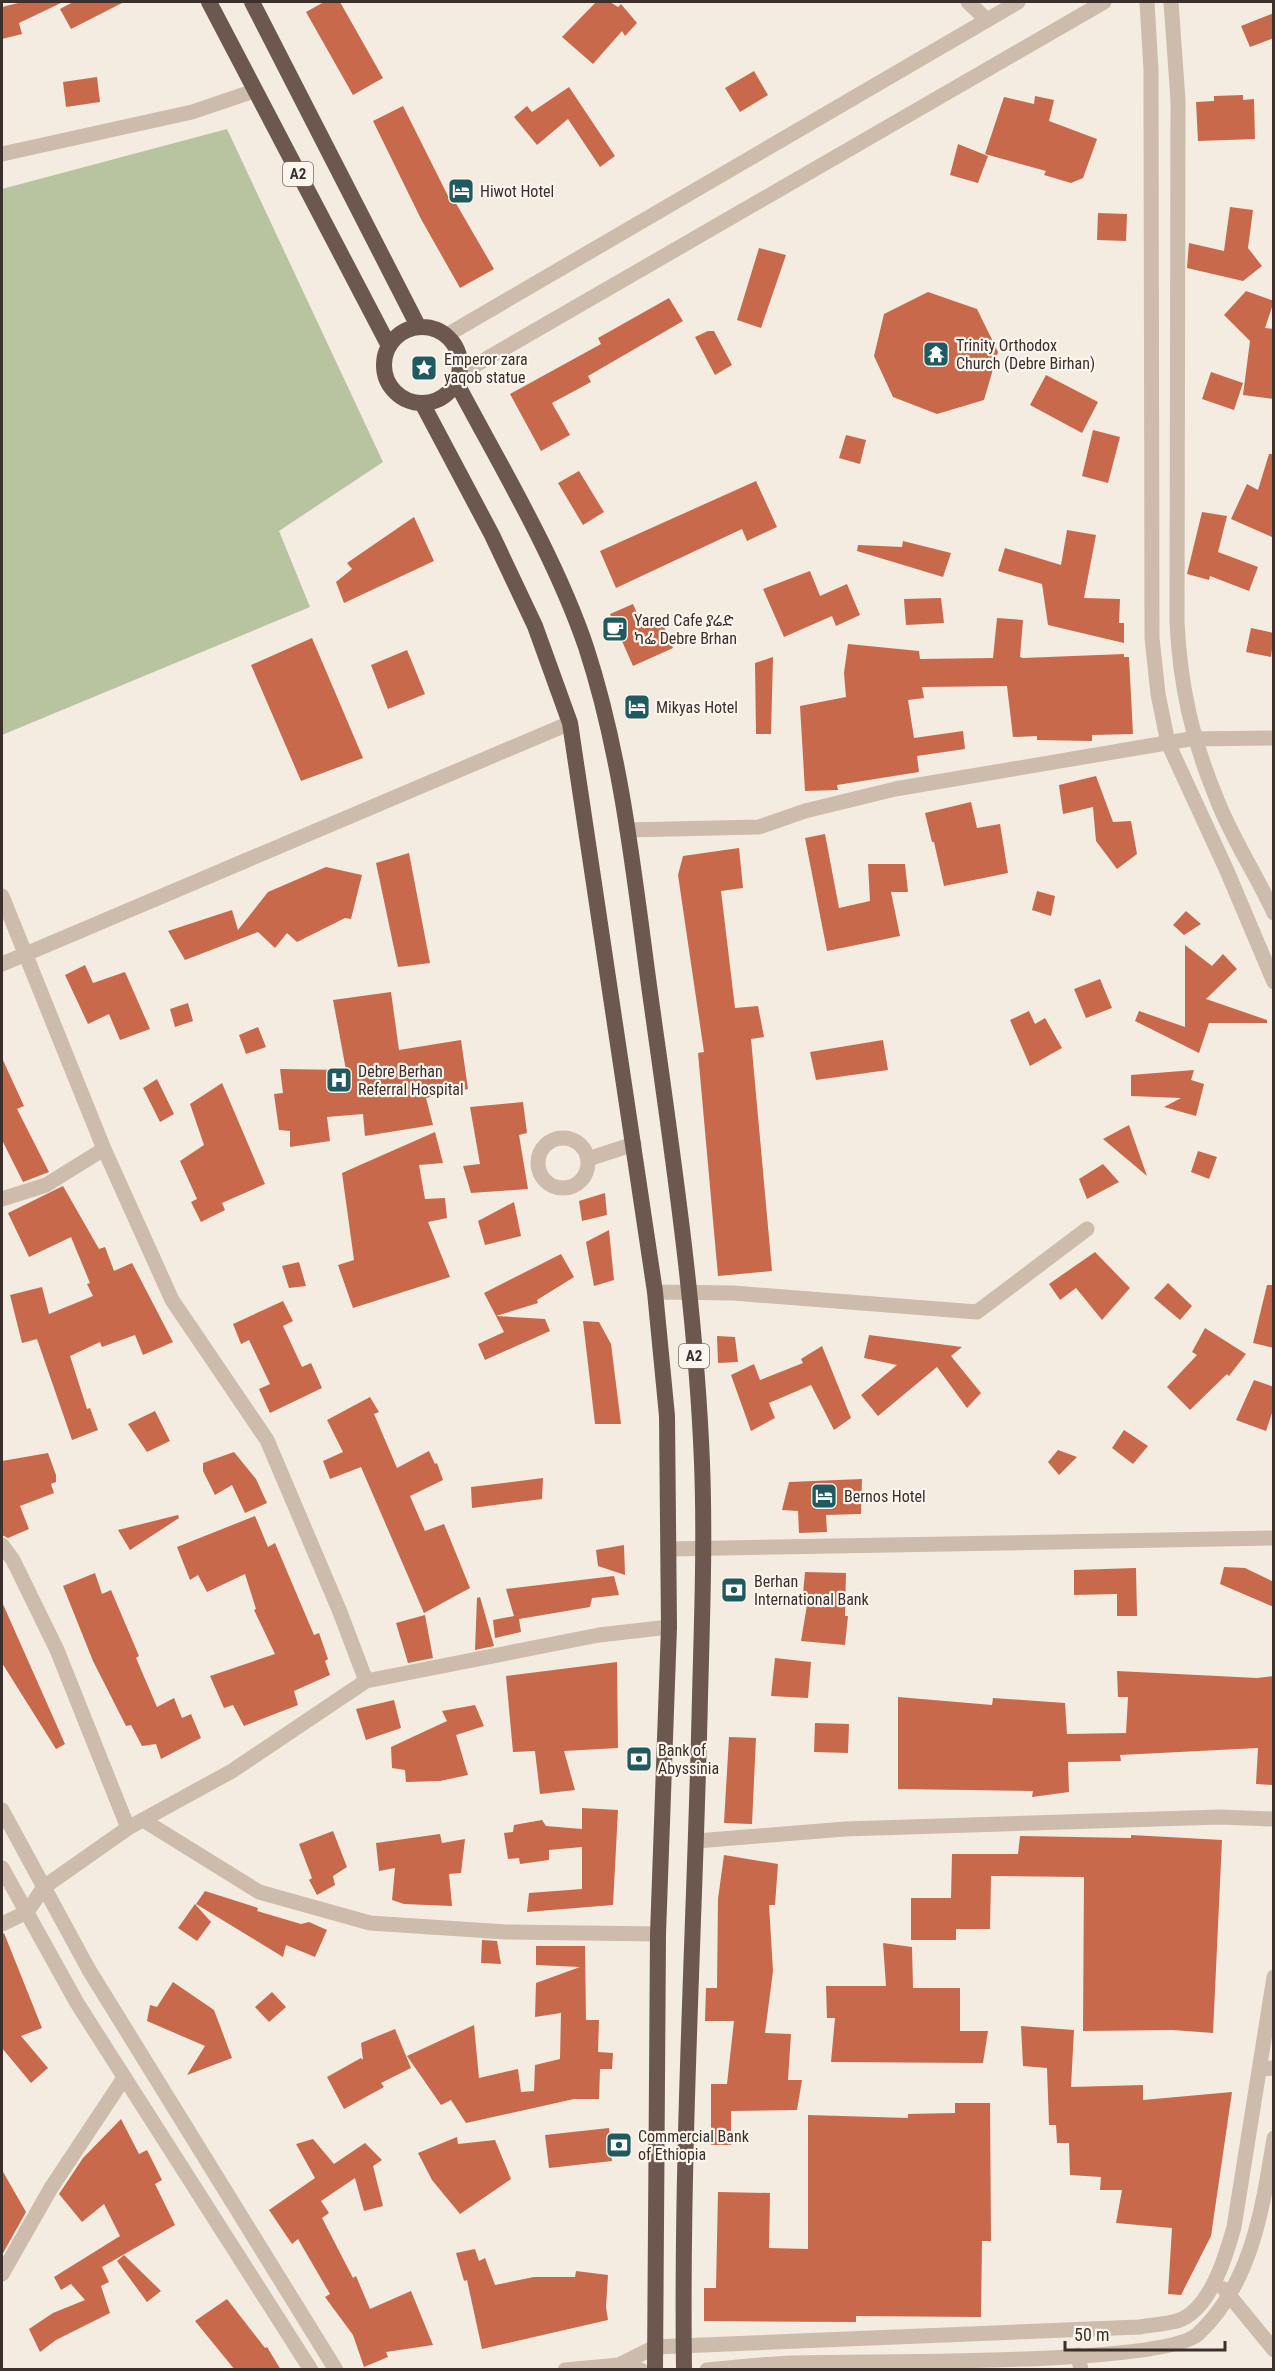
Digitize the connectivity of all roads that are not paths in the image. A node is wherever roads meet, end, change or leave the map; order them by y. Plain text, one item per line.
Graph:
1 (209, 2) edge
2 (252, 2) edge
3 (968, 2) edge
4 (1018, 2) edge
5 (1104, 2) edge
6 (1147, 2) edge
7 (1172, 2) edge
8 (987, 20) junction
9 (254, 91) junction
10 (2, 154) edge
11 (418, 326) junction
12 (447, 335) junction
13 (389, 346) junction
14 (458, 378) junction
15 (422, 403) junction
16 (570, 723) junction
17 (1274, 738) edge
18 (1196, 739) junction
19 (1168, 743) junction
20 (627, 830) junction
21 (2, 897) edge
22 (1274, 913) edge
23 (24, 954) junction
24 (2, 964) edge
25 (1274, 982) edge
26 (634, 1144) junction
27 (104, 1149) junction
28 (588, 1159) dead end
29 (2, 1199) edge
30 (1087, 1229) dead end
31 (655, 1292) junction
32 (689, 1293) junction
33 (1274, 1538) edge
34 (2, 1545) edge
35 (668, 1549) junction
36 (702, 1549) junction
37 (669, 1627) junction
38 (366, 1681) junction
39 (2, 1810) edge
40 (1274, 1819) edge
41 (143, 1820) junction
42 (128, 1828) junction
43 (697, 1841) junction
44 (2, 1868) edge
45 (44, 1887) junction
46 (27, 1912) junction
47 (2, 1924) edge
48 (658, 1934) junction
49 (1274, 1977) edge
50 (1267, 2068) edge
51 (124, 2078) junction
52 (1274, 2138) edge
53 (2, 2274) edge
54 (1215, 2278) junction
55 (1229, 2294) junction
56 (683, 2346) junction
57 (655, 2347) junction
58 (1274, 2350) edge
59 (1080, 2362) edge
60 (619, 2365) junction
61 (311, 2370) edge
62 (336, 2370) edge
63 (565, 2370) edge
64 (641, 2370) edge
65 (655, 2370) edge
66 (684, 2370) edge
67 (707, 2370) edge

1 - 9 highway, A2
2 - 11 highway, A2
3 - 8 street
4 - 8 street
5 - 14 street
6 - 19 street
7 - 18 street
8 - 12 street
9 - 10 street
9 - 13 highway, A2
11 - 12 highway
11 - 13 highway
12 - 14 highway
13 - 15 highway
14 - 15 highway
14 - 20 highway, A2
15 - 16 highway, A2
16 - 23 street
16 - 26 highway, A2
17 - 18 street
18 - 19 street
18 - 22 street
19 - 20 street
19 - 25 street
20 - 32 highway, A2
21 - 23 street
23 - 24 street
23 - 27 street
26 - 28 street
26 - 31 highway, A2
27 - 29 street
27 - 38 street
30 - 32 street
31 - 32 street
31 - 35 highway, A2
32 - 36 highway, A2
33 - 36 street
34 - 42 street
35 - 36 street
35 - 37 highway, A2
36 - 43 highway, A2
37 - 38 street
37 - 48 highway, A2
38 - 41 street
39 - 45 street
40 - 43 street
41 - 42 street
41 - 48 street
42 - 45 street
43 - 56 highway, A2
44 - 46 street
45 - 46 street
45 - 62 street
46 - 47 street
46 - 51 street
48 - 57 highway, A2
49 - 50 street
50 - 54 street
51 - 53 street
51 - 61 street
52 - 55 street
54 - 55 street
54 - 56 street
55 - 58 street
55 - 59 street
56 - 57 street
56 - 66 highway, A2
57 - 60 street
57 - 65 highway, A2
59 - 67 street
60 - 63 street
60 - 64 street

